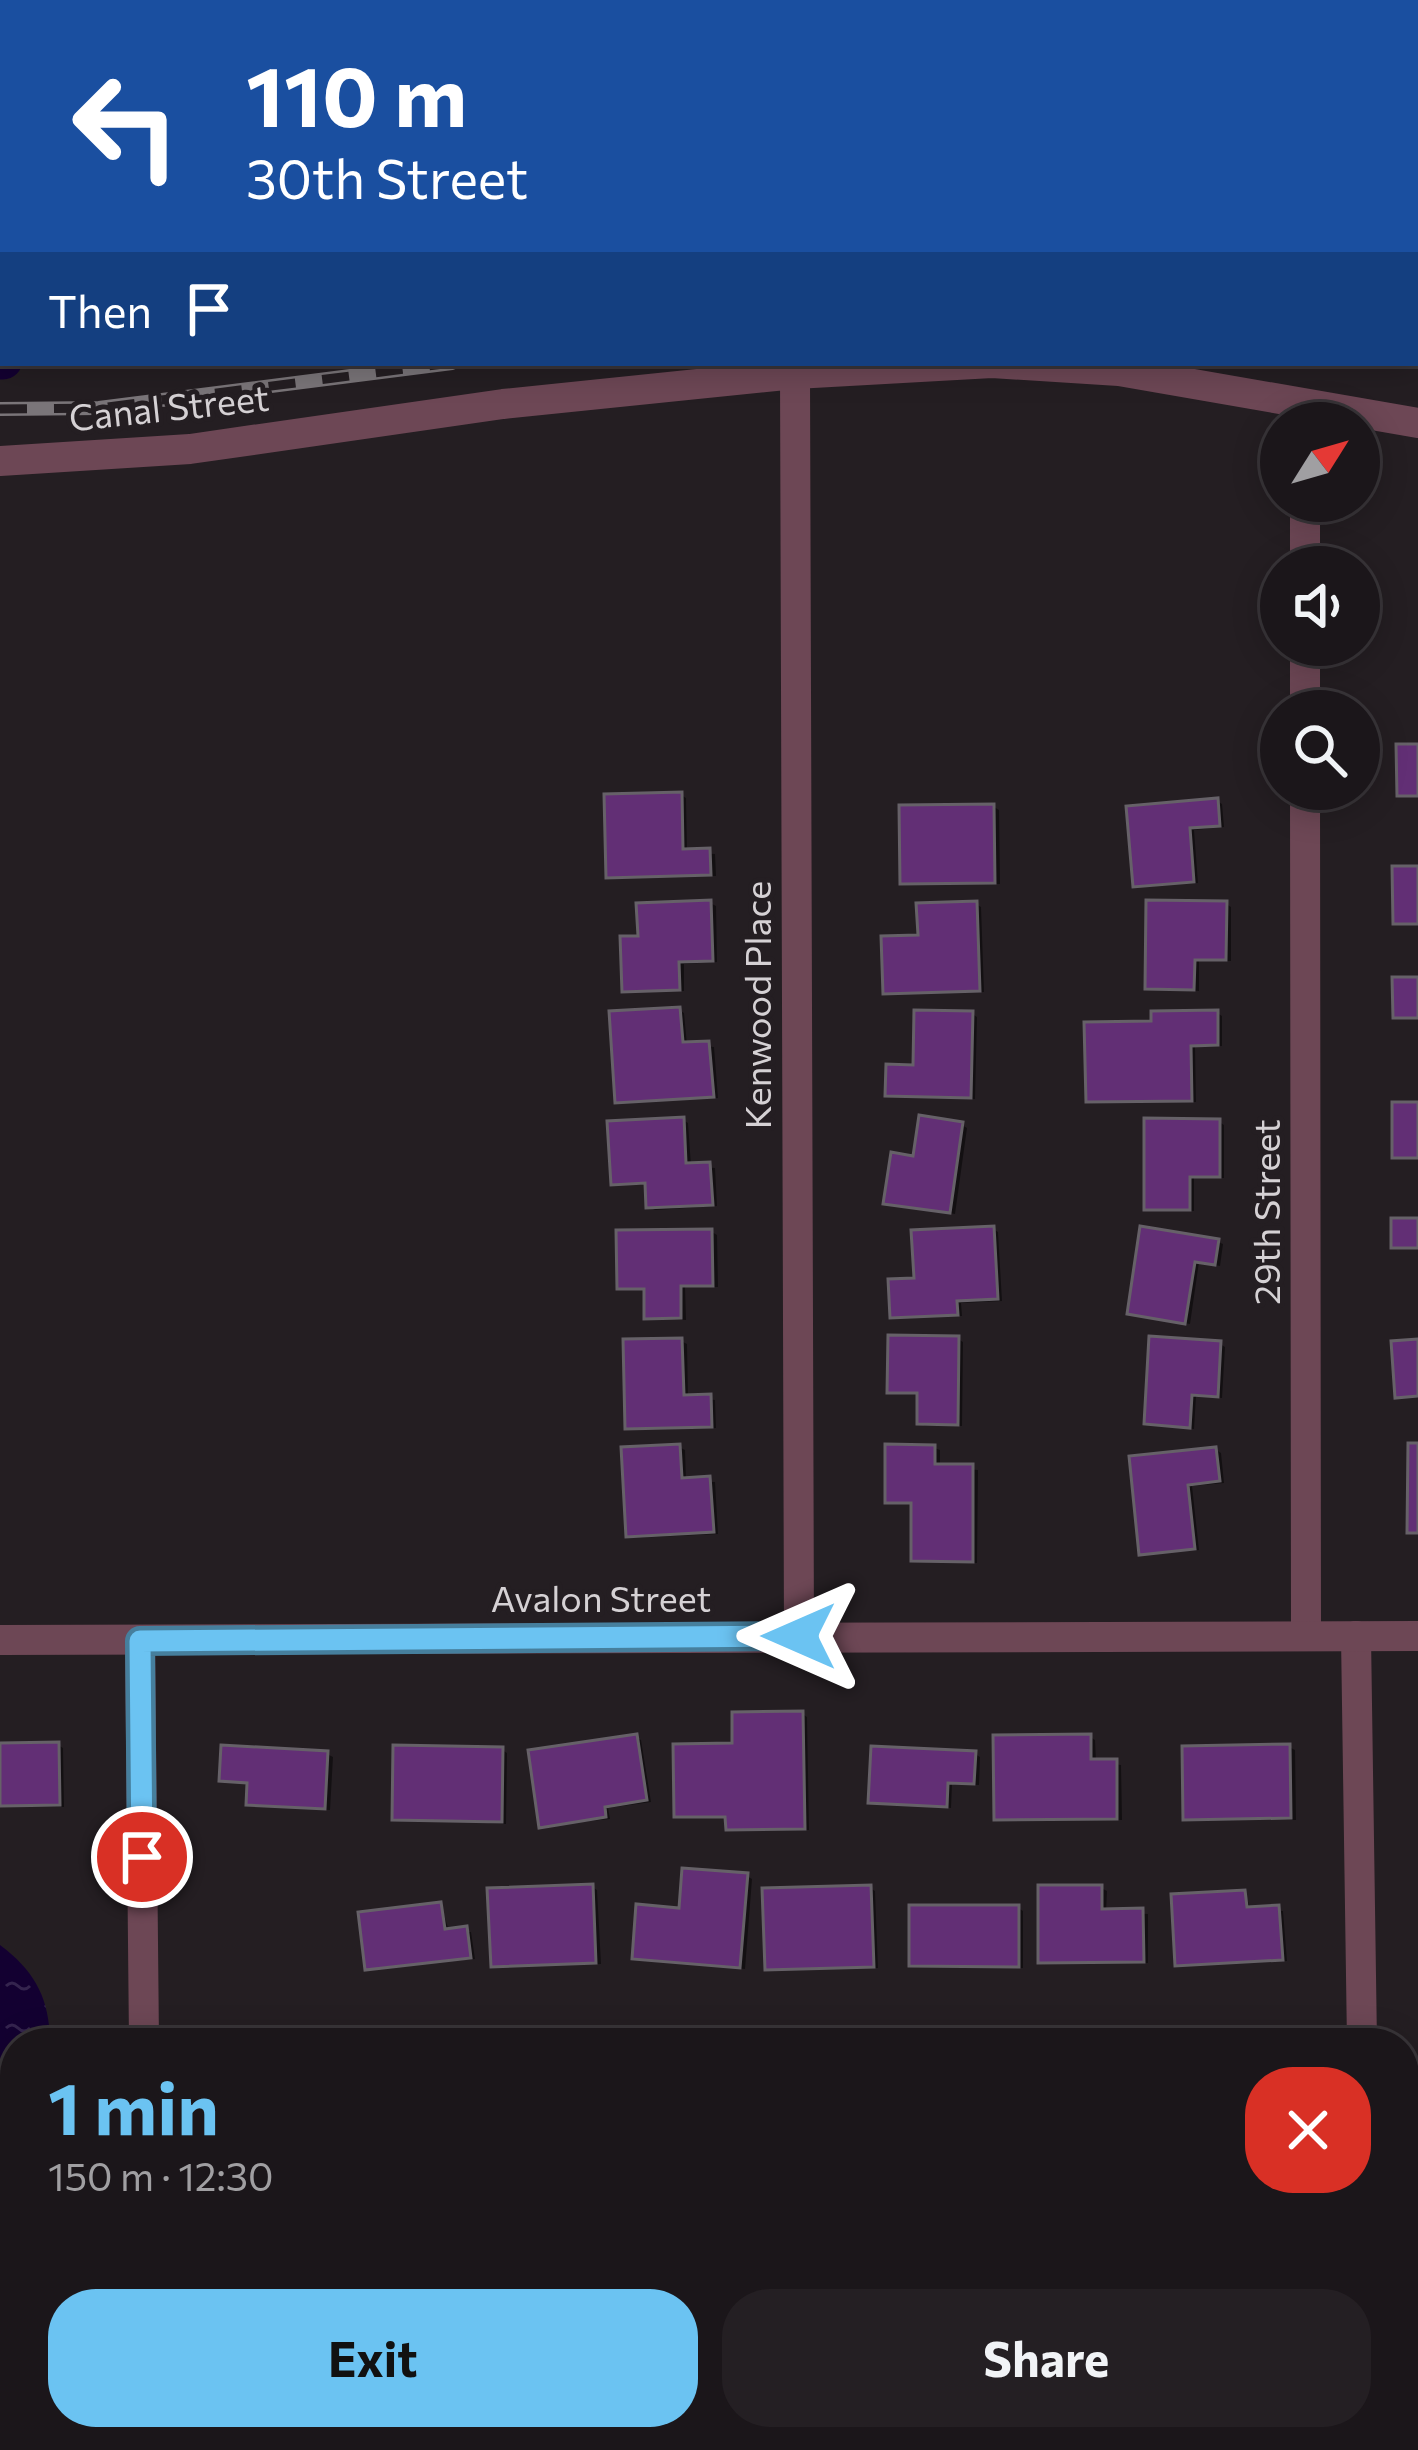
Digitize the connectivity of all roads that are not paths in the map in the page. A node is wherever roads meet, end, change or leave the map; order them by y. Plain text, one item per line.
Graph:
1 (938, 366) edge
2 (1040, 366) edge
3 (795, 374) junction
4 (1260, 402) edge
5 (1380, 419) edge
6 (1418, 423) edge
7 (0, 460) edge
8 (1306, 810) edge
9 (1306, 1635) junction
10 (799, 1636) junction
11 (1356, 1636) junction
12 (1418, 1636) edge
13 (0, 1640) edge
14 (140, 1641) junction
15 (144, 2028) edge
16 (1362, 2028) edge

1 - 3 street, Canal Street
2 - 4 street, Canal Street
3 - 7 street, Canal Street
3 - 10 street, Kenwood Place
5 - 6 street, Canal Street
8 - 9 street, 29th Street
9 - 10 street, Avalon Street
9 - 11 street, Avalon Street
10 - 14 street, Avalon Street
11 - 12 street, Avalon Street
11 - 16 street
13 - 14 street, Avalon Street
14 - 15 street

